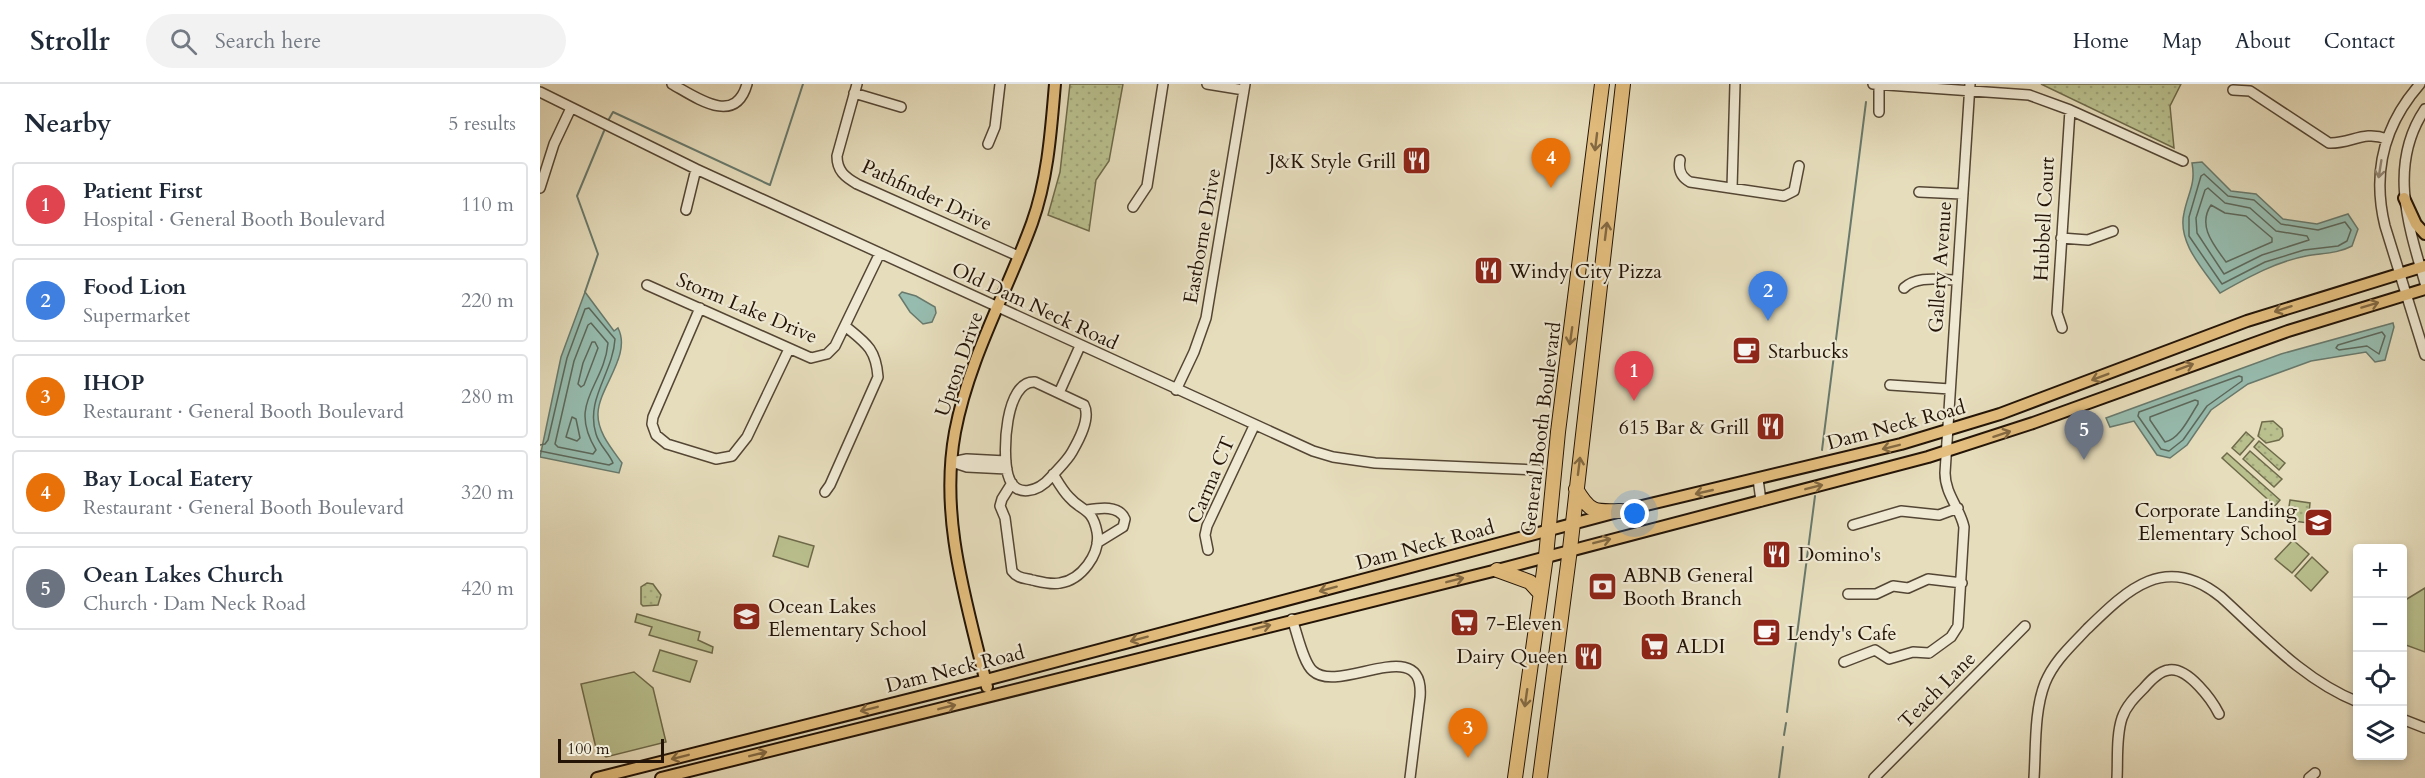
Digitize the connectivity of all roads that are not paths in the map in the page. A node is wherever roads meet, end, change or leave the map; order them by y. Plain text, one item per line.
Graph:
1 (672, 84) edge
2 (747, 84) edge
3 (1000, 84) edge
4 (1056, 84) edge
5 (1163, 84) edge
6 (1207, 84) edge
7 (1602, 84) edge
8 (1623, 84) edge
9 (1736, 84) edge
10 (1874, 84) edge
11 (1879, 84) edge
12 (2420, 84) edge
13 (1893, 85) edge
14 (1245, 87) edge
15 (1970, 87) edge
16 (856, 89) edge
17 (2233, 90) dead end
18 (540, 92) edge
19 (901, 107) dead end
20 (571, 108) junction
21 (2425, 109) edge
22 (2070, 110) junction
23 (1879, 112) dead end
24 (2387, 139) junction
25 (988, 144) dead end
26 (1680, 160) dead end
27 (2183, 161) dead end
28 (1799, 166) dead end
29 (696, 170) junction
30 (540, 188) edge
31 (1732, 188) junction
32 (1919, 192) dead end
33 (1962, 194) junction
34 (2404, 198) junction
35 (1133, 207) dead end
36 (686, 210) dead end
37 (2113, 231) dead end
38 (2425, 234) edge
39 (2061, 238) junction
40 (879, 253) junction
41 (1018, 256) junction
42 (2423, 267) edge
43 (2399, 274) junction
44 (1957, 280) junction
45 (2425, 283) edge
46 (647, 285) dead end
47 (1904, 288) dead end
48 (2425, 289) edge
49 (2405, 295) junction
50 (700, 308) junction
51 (997, 308) junction
52 (844, 326) junction
53 (2061, 328) dead end
54 (1080, 346) junction
55 (789, 349) junction
56 (2425, 355) edge
57 (1890, 385) dead end
58 (1950, 389) junction
59 (1176, 390) junction
60 (1059, 393) junction
61 (1254, 426) junction
62 (1947, 430) junction
63 (1946, 452) junction
64 (952, 462) junction
65 (1007, 465) junction
66 (1538, 470) dead end
67 (1053, 474) junction
68 (1758, 479) junction
69 (1012, 483) junction
70 (1576, 489) junction
71 (825, 492) dead end
72 (1761, 501) junction
73 (1958, 508) junction
74 (1087, 510) junction
75 (1621, 512) junction
76 (1573, 524) junction
77 (1853, 525) dead end
78 (1547, 531) junction
79 (1097, 543) junction
80 (1570, 549) junction
81 (1208, 550) dead end
82 (1546, 556) junction
83 (1497, 570) junction
84 (1962, 583) junction
85 (1540, 593) junction
86 (1848, 594) dead end
87 (1286, 600) junction
88 (1292, 619) junction
89 (2025, 626) dead end
90 (1844, 662) dead end
91 (986, 680) junction
92 (990, 696) junction
93 (2353, 700) edge
94 (2219, 714) dead end
95 (2407, 721) edge
96 (2425, 728) edge
97 (723, 746) junction
98 (726, 762) junction
99 (597, 778) edge
100 (661, 778) edge
101 (1410, 778) edge
102 (1515, 778) edge
103 (1540, 778) edge
104 (1874, 778) edge
105 (2034, 778) edge
106 (2117, 778) edge

1 - 2 street
3 - 25 street
4 - 41 main road, Upton Drive
5 - 35 street
6 - 14 street
7 -> 78 highway, General Booth Boulevard
70 -> 8 highway, General Booth Boulevard
9 - 31 street
10 - 11 street
11 - 13 street
11 - 23 street
12 - 24 street
13 - 15 street
14 - 59 street, Eastborne Drive
15 - 22 street
15 - 33 street, Gallery Avenue
16 - 19 street
16 - 41 street, Pathfinder Drive
17 - 24 street
18 - 20 street, Old Dam Neck Road
20 - 29 street, Old Dam Neck Road
20 - 30 street
21 - 34 street
22 - 27 street
22 - 39 street, Hubbell Court
24 -> 43 street
26 - 31 street
28 - 31 street
29 - 36 street
29 - 40 street, Old Dam Neck Road
32 - 33 street
33 - 44 street, Gallery Avenue
34 - 38 main road
34 - 42 street
37 - 39 street
39 - 53 street, Hubbell Court
40 - 51 street, Old Dam Neck Road
40 - 52 street, Storm Lake Drive
41 - 51 main road, Upton Drive
42 - 43 main road, Dam Neck Road
42 - 45 street
43 - 49 street
43 -> 62 main road, Dam Neck Road
44 - 47 street
44 - 58 street, Gallery Avenue
46 - 50 street, Storm Lake Drive
48 - 49 main road, Dam Neck Road
49 - 56 street
63 -> 49 main road, Dam Neck Road
50 - 55 street, Storm Lake Drive
50 - 55 street
51 - 54 street, Old Dam Neck Road
51 - 64 main road, Upton Drive
52 - 55 street, Storm Lake Drive
52 - 71 street
54 - 59 street, Old Dam Neck Road
54 - 60 street
57 - 58 street
58 - 62 street, Gallery Avenue
59 - 61 street, Old Dam Neck Road
60 - 65 street
60 - 67 street
61 - 66 street, Old Dam Neck Road
61 - 81 street, Carma CT
62 - 63 street, Gallery Avenue
62 -> 68 main road, Dam Neck Road
72 -> 63 main road, Dam Neck Road
63 - 73 street, Gallery Avenue
64 - 65 street
64 - 91 main road, Upton Drive
65 - 69 street
67 - 69 street
67 - 74 street
68 - 72 street
68 -> 75 main road, Dam Neck Road
69 - 79 street
70 - 75 highway
70 - 76 highway, General Booth Boulevard
80 -> 72 main road, Dam Neck Road
73 - 77 street
73 - 84 street, Gallery Avenue
74 - 79 street
74 - 79 street
75 - 76 main road, Dam Neck Road
76 - 78 main road, Dam Neck Road
76 - 80 highway, General Booth Boulevard
78 - 82 highway, General Booth Boulevard
78 -> 87 main road, Dam Neck Road
80 - 82 main road, Dam Neck Road
80 - 103 highway, General Booth Boulevard
82 - 83 main road, Dam Neck Road
82 - 85 highway, General Booth Boulevard
83 - 85 highway
88 -> 83 main road, Dam Neck Road
84 - 86 street
84 - 90 street, Gallery Avenue
85 -> 102 highway, General Booth Boulevard
87 - 88 main road
87 -> 91 main road, Dam Neck Road
92 -> 88 main road, Dam Neck Road
88 - 101 street
89 - 104 street, Teach Lane
91 - 92 main road, Upton Drive
91 -> 97 main road, Dam Neck Road
98 -> 92 main road, Dam Neck Road
93 - 105 street
94 - 106 street
95 - 96 street
97 - 98 main road
97 -> 99 main road, Dam Neck Road
98 - 100 main road, Dam Neck Road

